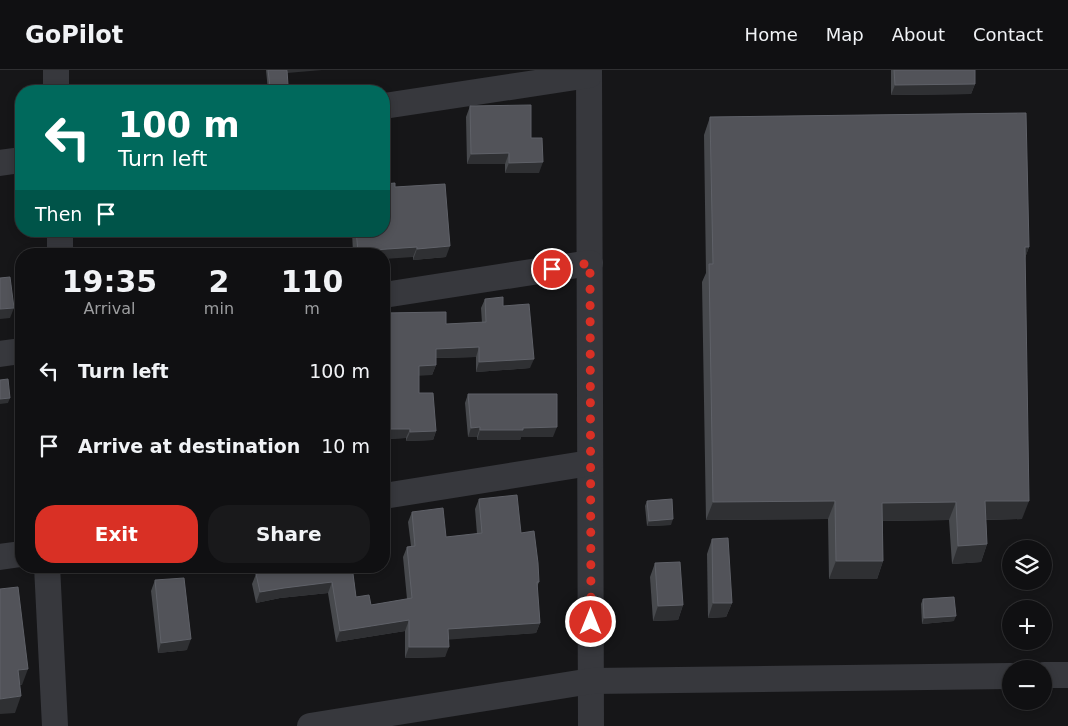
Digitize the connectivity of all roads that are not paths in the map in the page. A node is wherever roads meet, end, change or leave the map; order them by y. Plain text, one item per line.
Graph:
1 (56, 70) edge
2 (589, 73) edge
3 (56, 85) edge
4 (390, 105) edge
5 (15, 161) edge
6 (0, 163) edge
7 (590, 263) junction
8 (390, 294) edge
9 (15, 352) edge
10 (0, 354) edge
11 (590, 463) junction
12 (390, 495) edge
13 (15, 555) edge
14 (0, 557) edge
15 (47, 573) edge
16 (1052, 675) edge
17 (1068, 675) edge
18 (1002, 676) edge
19 (591, 681) junction
20 (54, 726) edge
21 (310, 726) edge
22 (591, 726) edge

1 - 3 street
2 - 4 street
2 - 7 street
5 - 6 street
7 - 8 street
7 - 11 street
9 - 10 street
11 - 12 street
11 - 19 street
13 - 14 street
15 - 20 street
16 - 17 street
18 - 19 street
19 - 21 street
19 - 22 street

